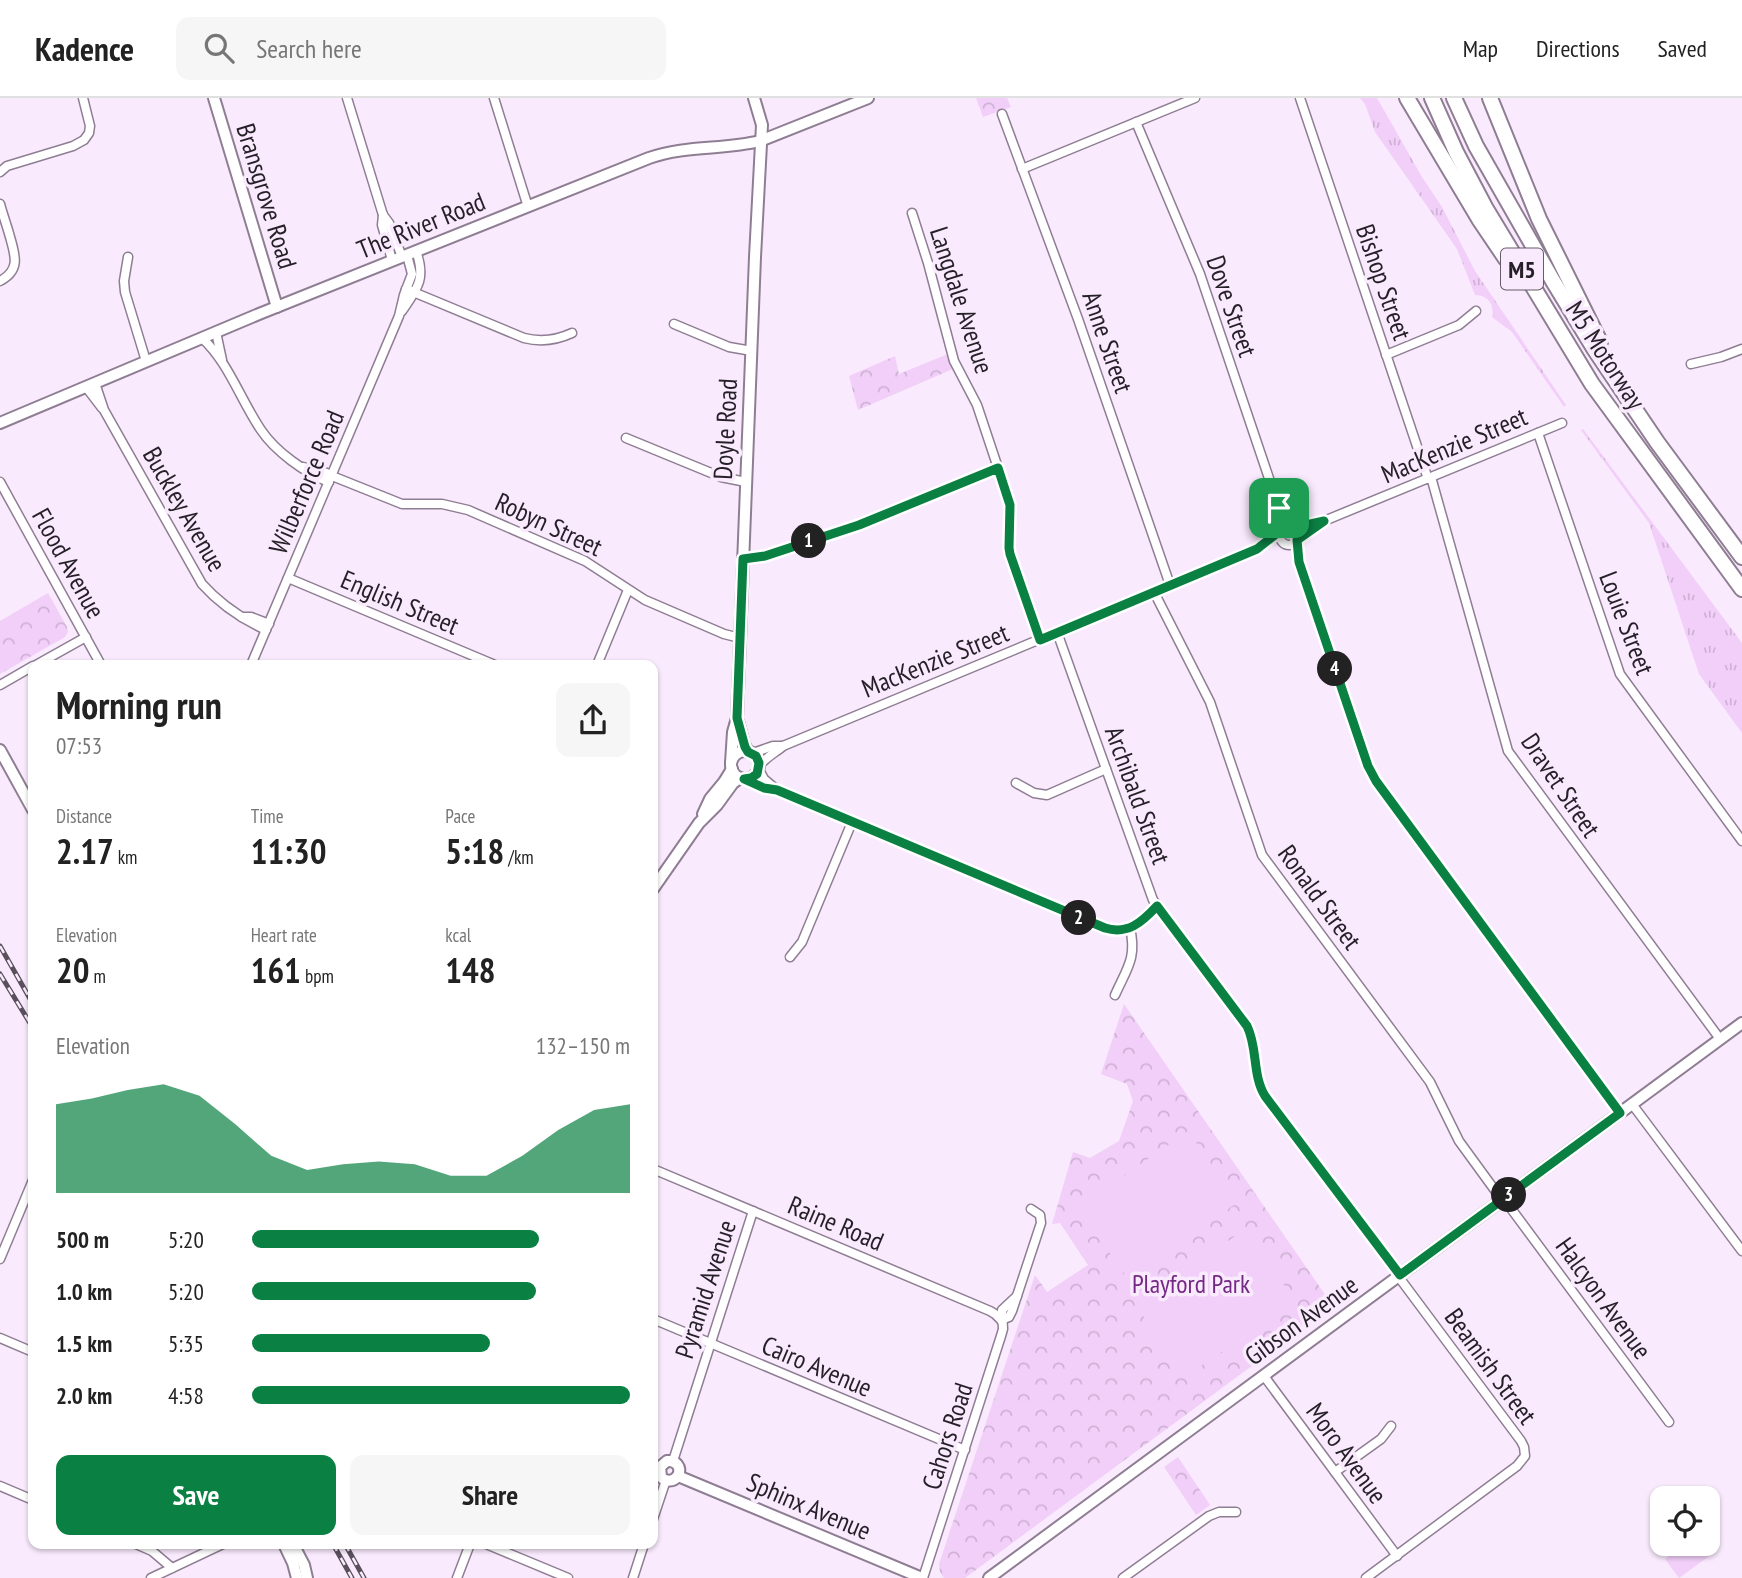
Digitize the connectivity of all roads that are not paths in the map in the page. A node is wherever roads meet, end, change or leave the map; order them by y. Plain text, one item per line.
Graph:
1 (83, 98) edge
2 (214, 98) edge
3 (347, 98) edge
4 (494, 98) edge
5 (754, 98) edge
6 (868, 98) edge
7 (1195, 98) edge
8 (1300, 98) edge
9 (1406, 98) edge
10 (1432, 98) edge
11 (1454, 98) edge
12 (1490, 98) edge
13 (1002, 114) dead end
14 (1136, 122) junction
15 (760, 141) junction
16 (1022, 169) junction
17 (0, 172) edge
18 (0, 204) edge
19 (527, 207) junction
20 (912, 213) dead end
21 (404, 256) junction
22 (128, 257) dead end
23 (0, 281) edge
24 (410, 290) junction
25 (277, 307) junction
26 (1476, 311) dead end
27 (674, 324) dead end
28 (216, 332) junction
29 (572, 333) dead end
30 (202, 338) junction
31 (1742, 349) edge
32 (752, 351) junction
33 (1386, 355) junction
34 (146, 361) junction
35 (223, 363) junction
36 (1691, 364) dead end
37 (1592, 384) junction
38 (91, 385) junction
39 (1630, 403) junction
40 (0, 423) edge
41 (1562, 423) dead end
42 (1538, 433) junction
43 (626, 438) dead end
44 (998, 468) junction
45 (331, 478) junction
46 (1429, 478) junction
47 (0, 482) edge
48 (746, 482) junction
49 (1279, 508) junction
50 (1324, 521) junction
51 (1292, 528) junction
52 (1281, 532) junction
53 (1297, 541) junction
54 (1286, 545) junction
55 (1257, 549) junction
56 (1742, 557) edge
57 (743, 559) junction
58 (1299, 562) junction
59 (288, 578) junction
60 (1170, 585) junction
61 (1742, 589) edge
62 (628, 590) junction
63 (1154, 592) junction
64 (267, 627) junction
65 (1057, 632) junction
66 (86, 637) junction
67 (740, 638) junction
68 (1040, 640) junction
69 (45, 660) edge
70 (98, 660) edge
71 (253, 660) edge
72 (483, 660) edge
73 (599, 660) edge
74 (28, 669) edge
75 (0, 685) edge
76 (737, 718) junction
77 (783, 746) junction
78 (0, 750) edge
79 (751, 752) junction
80 (732, 766) junction
81 (759, 768) junction
82 (1106, 769) junction
83 (742, 779) junction
84 (1016, 783) dead end
85 (777, 790) junction
86 (28, 801) edge
87 (852, 822) junction
88 (699, 823) junction
89 (1742, 841) edge
90 (658, 882) edge
91 (1157, 906) junction
92 (1130, 928) junction
93 (790, 957) dead end
94 (1115, 995) dead end
95 (1742, 1023) edge
96 (1720, 1039) junction
97 (1632, 1104) junction
98 (1620, 1113) junction
99 (658, 1171) edge
100 (28, 1192) edge
101 (1503, 1199) junction
102 (1031, 1209) dead end
103 (753, 1211) junction
104 (1742, 1251) edge
105 (0, 1259) edge
106 (1399, 1276) junction
107 (1001, 1320) junction
108 (658, 1321) edge
109 (0, 1338) edge
110 (710, 1343) junction
111 (28, 1350) edge
112 (1264, 1376) junction
113 (1669, 1422) dead end
114 (1391, 1426) dead end
115 (965, 1450) junction
116 (673, 1461) junction
117 (658, 1465) edge
118 (658, 1471) edge
119 (1335, 1472) junction
120 (678, 1476) junction
121 (666, 1480) junction
122 (0, 1486) edge
123 (28, 1498) edge
124 (658, 1504) edge
125 (1236, 1512) dead end
126 (147, 1549) edge
127 (212, 1549) edge
128 (286, 1549) edge
129 (296, 1549) edge
130 (468, 1549) edge
131 (498, 1549) edge
132 (642, 1549) edge
133 (1397, 1556) junction
134 (928, 1564) junction
135 (172, 1568) junction
136 (151, 1578) edge
137 (297, 1578) edge
138 (307, 1578) edge
139 (457, 1578) edge
140 (568, 1578) edge
141 (633, 1578) edge
142 (922, 1578) edge
143 (931, 1578) edge
144 (989, 1578) edge
145 (1123, 1578) edge
146 (1366, 1578) edge

1 - 17 street
2 - 25 main road, Bransgrove Road
3 - 21 street, Wilberforce Road
4 - 19 street
5 - 15 main road, Doyle Road
6 - 15 main road, The River Road
7 - 14 street
8 - 33 street, Bishop Street
9 - 37 highway
10 - 37 highway, M5 Motorway / M5
11 - 39 highway, M5 Motorway / M5
12 - 39 highway
13 - 16 street, Anne Street
14 - 16 street
14 - 49 street, Dove Street
15 - 19 main road, The River Road
15 - 32 main road, Doyle Road
16 - 60 street, Anne Street
18 - 23 street
19 - 21 main road, The River Road
20 - 44 street, Langdale Avenue
21 - 24 street, Wilberforce Road
21 - 25 main road, The River Road
22 - 34 street
24 - 29 street
24 - 45 street, Wilberforce Road
25 - 28 main road, The River Road
26 - 33 street
27 - 32 street
28 - 30 main road, The River Road
28 - 35 street
30 - 34 main road, The River Road
30 - 35 street
31 - 36 street
32 - 48 main road, Doyle Road
33 - 46 street, Bishop Street
34 - 38 main road, The River Road
35 - 45 street, Robyn Street
37 - 61 highway, M5 Motorway / M5
38 - 40 main road, The River Road
38 - 64 street, Buckley Avenue
39 - 56 highway, M5 Motorway / M5
41 - 42 street, MacKenzie Street
42 - 46 street, MacKenzie Street
42 - 89 street, Louie Street
43 - 48 street
44 - 57 street
44 - 68 street, Langdale Avenue
45 - 59 street, Wilberforce Road
45 - 62 street, Robyn Street
46 - 50 street, MacKenzie Street
46 - 96 street, Dravet Street
47 - 66 street, Flood Avenue
48 - 57 main road, Doyle Road
49 - 51 street, Dove Street
49 - 52 street, Dove Street
50 - 51 street, MacKenzie Street
50 - 53 street, MacKenzie Street
51 - 52 street
51 - 53 street
52 - 54 street
52 - 55 street, MacKenzie Street
53 - 54 street
53 - 58 street
54 - 55 street, MacKenzie Street
54 - 58 street
55 - 60 street, MacKenzie Street
57 - 67 main road, Doyle Road
58 - 98 street
59 - 64 street, Wilberforce Road
59 - 72 street, English Street
60 - 63 street, MacKenzie Street
62 - 67 street, Robyn Street
62 - 73 street
63 - 65 street, MacKenzie Street
63 - 101 street, Ronald Street
64 - 71 street, Wilberforce Road
65 - 68 street, MacKenzie Street
65 - 82 street, Archibald Street
66 - 69 street
66 - 70 street, Flood Avenue
67 - 76 main road, Doyle Road
68 - 77 street, MacKenzie Street
74 - 75 street
76 - 79 main road, Doyle Road
76 - 80 main road, Doyle Road
77 - 79 street, MacKenzie Street
77 - 81 street, MacKenzie Street
78 - 86 main road
79 - 80 main road
79 - 81 main road
80 - 83 main road
80 - 88 main road
81 - 83 main road
81 - 85 street
82 - 84 street
82 - 91 street, Archibald Street
83 - 85 street
83 - 88 main road
85 - 87 street
87 - 92 street
87 - 93 street
88 - 90 main road
91 - 92 street
91 - 106 street, Archibald Street
92 - 94 street
95 - 96 main road, Gibson Avenue
96 - 97 main road, Gibson Avenue
97 - 98 main road, Gibson Avenue
97 - 104 street
98 - 101 main road, Gibson Avenue
99 - 103 street, Raine Road
100 - 105 street
101 - 106 main road, Gibson Avenue
101 - 113 street, Halcyon Avenue
102 - 107 street, Cahors Road
103 - 107 street, Raine Road
103 - 110 street, Pyramid Avenue
106 - 112 main road, Gibson Avenue
106 - 133 street, Beamish Street
107 - 115 street, Cahors Road
108 - 110 street, Cairo Avenue
109 - 111 street
110 - 115 street, Cairo Avenue
110 - 116 street, Pyramid Avenue
112 - 119 street, Moro Avenue
112 - 144 main road, Gibson Avenue
114 - 119 street
115 - 134 street, Cahors Road
116 - 117 main road
116 - 120 main road
118 - 121 main road
119 - 133 street, Moro Avenue
120 - 121 main road
120 - 142 main road, Sphinx Avenue
121 - 124 street
122 - 123 street
125 - 145 street
126 - 135 street
127 - 135 street
128 - 137 main road
129 - 138 main road
130 - 139 street
131 - 140 street
132 - 141 street
133 - 146 street, Beamish Street
134 - 142 street, Cahors Road
134 - 143 street
135 - 136 street

